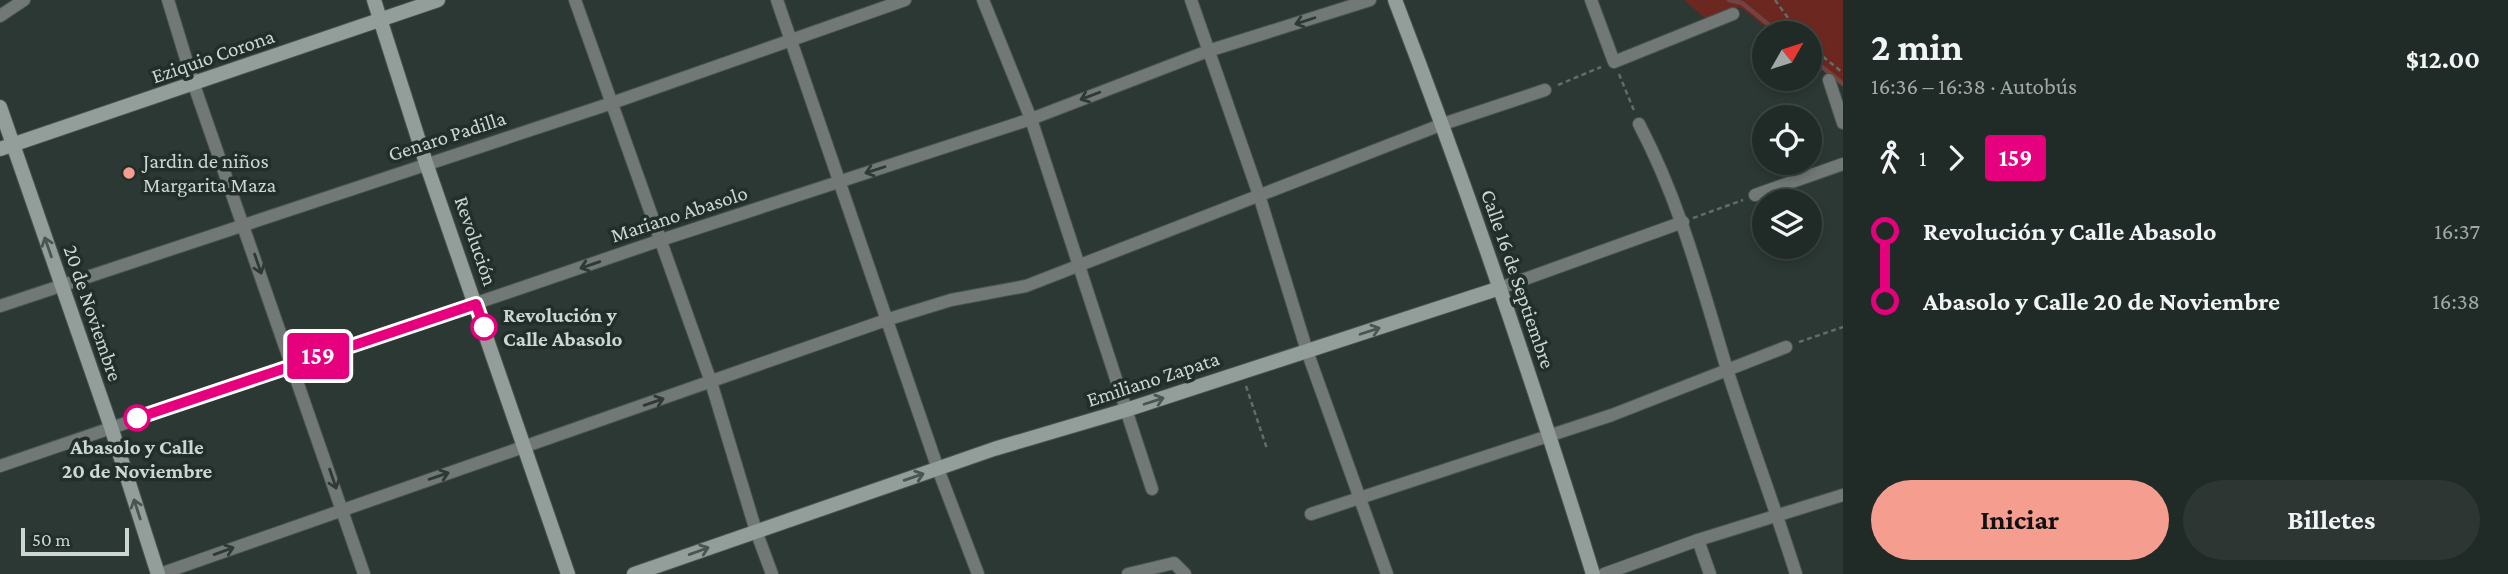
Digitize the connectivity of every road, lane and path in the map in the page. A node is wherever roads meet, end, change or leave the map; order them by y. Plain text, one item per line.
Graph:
1 (24, 0) edge
2 (168, 0) edge
3 (374, 0) edge
4 (438, 0) edge
5 (575, 0) edge
6 (777, 0) edge
7 (905, 0) edge
8 (983, 0) edge
9 (1191, 0) edge
10 (1370, 0) edge
11 (1395, 0) edge
12 (1591, 0) edge
13 (1775, 0) edge
14 (1733, 14) dead end
15 (0, 16) edge
16 (381, 20) junction
17 (1790, 21) edge
18 (791, 42) junction
19 (1208, 51) junction
20 (1822, 56) edge
21 (1614, 62) junction
22 (1843, 73) edge
23 (1829, 80) dead end
24 (194, 85) junction
25 (1545, 90) joint
26 (612, 103) junction
27 (0, 107) edge
28 (1031, 119) junction
29 (1843, 123) edge
30 (1443, 124) junction
31 (1640, 124) joint
32 (6, 147) edge
33 (426, 163) junction
34 (1843, 163) edge
35 (841, 181) junction
36 (1772, 189) edge
37 (1259, 195) junction
38 (1752, 196) edge
39 (1684, 222) junction
40 (244, 224) junction
41 (661, 240) junction
42 (1081, 264) junction
43 (61, 285) junction
44 (1500, 288) junction
45 (476, 304) junction
46 (0, 306) edge
47 (888, 319) junction
48 (1843, 327) edge
49 (1786, 347) joint
50 (1307, 351) junction
51 (293, 365) junction
52 (1727, 368) junction
53 (1241, 373) junction
54 (711, 382) junction
55 (1126, 410) junction
56 (111, 427) junction
57 (1550, 436) junction
58 (525, 446) junction
59 (1267, 449) dead end
60 (0, 466) edge
61 (938, 469) junction
62 (1152, 489) dead end
63 (1843, 495) edge
64 (1362, 498) junction
65 (344, 509) junction
66 (1311, 514) dead end
67 (1777, 515) junction
68 (756, 531) junction
69 (1698, 540) junction
70 (159, 574) edge
71 (365, 574) edge
72 (568, 574) edge
73 (634, 574) edge
74 (772, 574) edge
75 (978, 574) edge
76 (1128, 574) edge
77 (1185, 574) edge
78 (1387, 574) edge
79 (1593, 574) edge
80 (1604, 574) edge
81 (1710, 574) edge
82 (1796, 574) edge

1 - 15 street
2 - 24 street
3 - 16 street, Revolución
4 - 16 street, Eziquio Corona
5 - 26 street
6 - 18 street
7 - 18 street, Genaro Padilla
8 - 28 street
9 - 19 street
10 -> 19 street, Mariano Abasolo
11 - 30 street, Calle 16 de Septiembre
12 - 21 street
13 - 17 path
14 - 21 street
16 - 24 street, Eziquio Corona
16 - 33 street, Revolución
18 - 26 street, Genaro Padilla
18 - 35 street
19 -> 28 street, Mariano Abasolo
19 - 37 street
20 - 22 path
21 - 25 path
21 - 31 path
23 - 29 street
24 - 32 street, Eziquio Corona
24 - 40 street
25 - 30 street
26 - 33 street, Genaro Padilla
26 - 41 street
27 - 32 street, 20 de Noviembre
28 -> 35 street, Mariano Abasolo
28 - 42 street
30 - 37 street
30 - 44 street, Calle 16 de Septiembre
31 - 39 street
43 -> 32 street, 20 de Noviembre
33 - 40 street, Genaro Padilla
33 - 45 street, Revolución
34 - 36 street
35 - 41 street, Mariano Abasolo
35 - 47 street
37 - 42 street
37 - 50 street
38 - 39 path
39 - 44 street, Emiliano Zapata
39 - 52 street
40 - 43 street, Genaro Padilla
40 -> 51 street
41 -> 45 street, Mariano Abasolo
41 - 54 street
42 - 47 street
42 - 55 street
43 - 46 street, Genaro Padilla
43 - 56 street, 20 de Noviembre
50 -> 44 street, Emiliano Zapata
44 - 57 street, Calle 16 de Septiembre
45 - 51 street, Mariano Abasolo
45 - 58 street, Revolución
47 - 54 street
47 - 61 street
48 - 49 path
49 - 52 street
50 - 53 street, Emiliano Zapata
50 - 64 street
51 - 56 street, Mariano Abasolo
51 -> 65 street
52 - 57 street
52 - 67 street
55 -> 53 street, Emiliano Zapata
53 - 59 path
58 -> 54 street
54 - 68 street
55 - 61 street, Emiliano Zapata
55 - 62 street
56 - 60 street, Mariano Abasolo
70 -> 56 street, 20 de Noviembre
57 - 64 street
57 - 79 street, Calle 16 de Septiembre
65 -> 58 street
58 - 72 street, Revolución
68 -> 61 street, Emiliano Zapata
61 - 75 street
63 - 67 street
64 - 66 street
64 - 78 street
70 -> 65 street
65 - 71 street
67 - 69 street
67 - 82 street
73 -> 68 street, Emiliano Zapata
68 - 74 street
69 - 80 street
69 - 81 street
76 - 77 street

